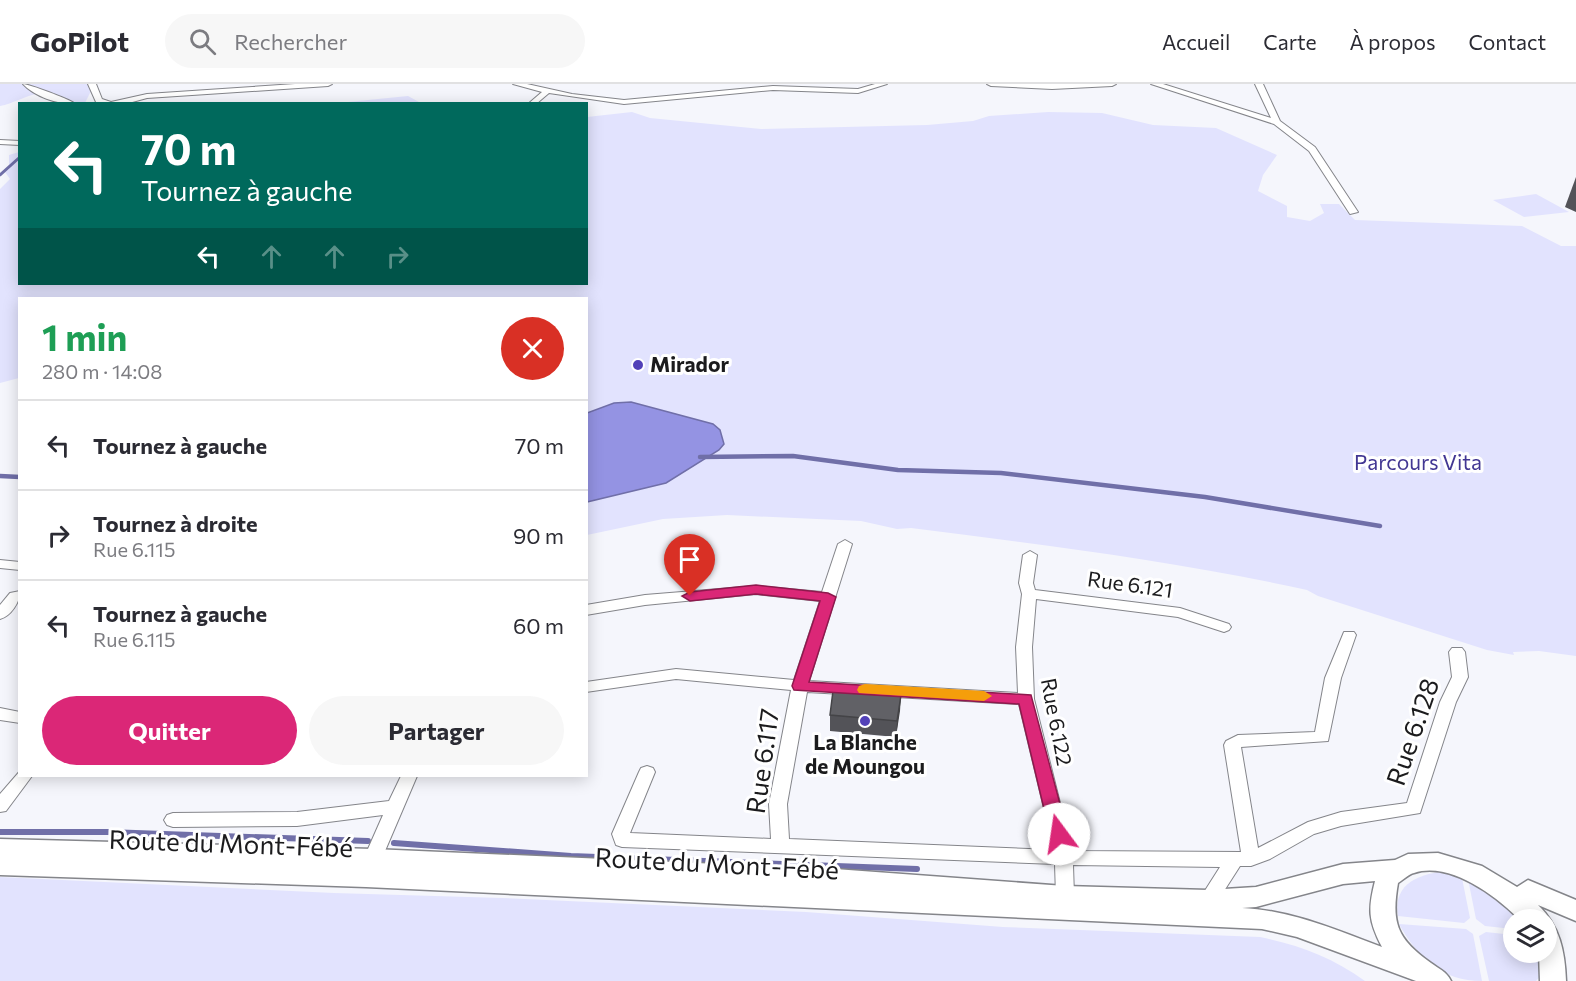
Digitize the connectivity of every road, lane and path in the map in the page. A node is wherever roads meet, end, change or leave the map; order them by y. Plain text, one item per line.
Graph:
1 (27, 84) edge
2 (92, 84) edge
3 (328, 84) edge
4 (518, 84) edge
5 (883, 84) edge
6 (991, 84) edge
7 (1112, 84) edge
8 (1155, 84) edge
9 (1259, 84) edge
10 (773, 86) edge
11 (274, 87) edge
12 (547, 91) junction
13 (68, 102) edge
14 (104, 102) edge
15 (122, 102) edge
16 (533, 102) edge
17 (1277, 122) junction
18 (0, 142) edge
19 (18, 143) edge
20 (1353, 212) dead end
21 (845, 544) dead end
22 (1030, 555) dead end
23 (0, 564) edge
24 (18, 566) edge
25 (18, 592) edge
26 (1029, 594) junction
27 (828, 597) junction
28 (588, 610) edge
29 (0, 614) edge
30 (1224, 627) dead end
31 (1349, 635) dead end
32 (1456, 652) dead end
33 (800, 686) junction
34 (588, 687) edge
35 (1026, 699) junction
36 (0, 714) edge
37 (18, 717) edge
38 (647, 772) dead end
39 (23, 777) edge
40 (409, 777) edge
41 (0, 806) edge
42 (396, 807) junction
43 (173, 820) dead end
44 (780, 846) junction
45 (0, 848) edge
46 (1064, 856) junction
47 (373, 858) junction
48 (1242, 859) junction
49 (0, 866) edge
50 (1401, 869) junction
51 (1506, 881) junction
52 (1065, 896) junction
53 (1208, 900) junction
54 (1576, 911) edge
55 (1430, 976) edge
56 (1553, 981) edge

1 - 13 street
2 - 14 street
3 - 11 street
4 - 12 street
5 - 10 street
6 - 7 street
8 - 17 street
9 - 17 street
10 - 12 street
11 - 15 street
12 - 16 street
17 - 20 street
18 - 19 street
21 - 27 street
22 - 26 street, Rue 6.122
23 - 24 street
25 - 29 street
26 - 30 street, Rue 6.121
26 - 35 street, Rue 6.122
27 - 28 street
27 - 33 street
31 - 48 street
32 - 48 street, Rue 6.128
33 - 34 street, Rue 6.117
33 - 35 street
33 - 44 street, Rue 6.117
35 - 46 street, Rue 6.122
36 - 37 street
38 - 44 street
39 - 41 street
40 - 42 street
42 - 43 street
42 - 47 street
44 - 46 street
45 - 47 street, Route du Mont-Fébé
46 - 48 street
46 - 52 street, Rue 6.122
47 - 52 street, Route du Mont-Fébé
48 - 53 street
49 - 55 street, Route du Mont-Fébé
50 - 51 street, Route du Mont-Fébé
50 - 53 street, Route du Mont-Fébé
50 - 55 street
51 - 54 street
51 - 56 street
52 - 53 street, Route du Mont-Fébé

